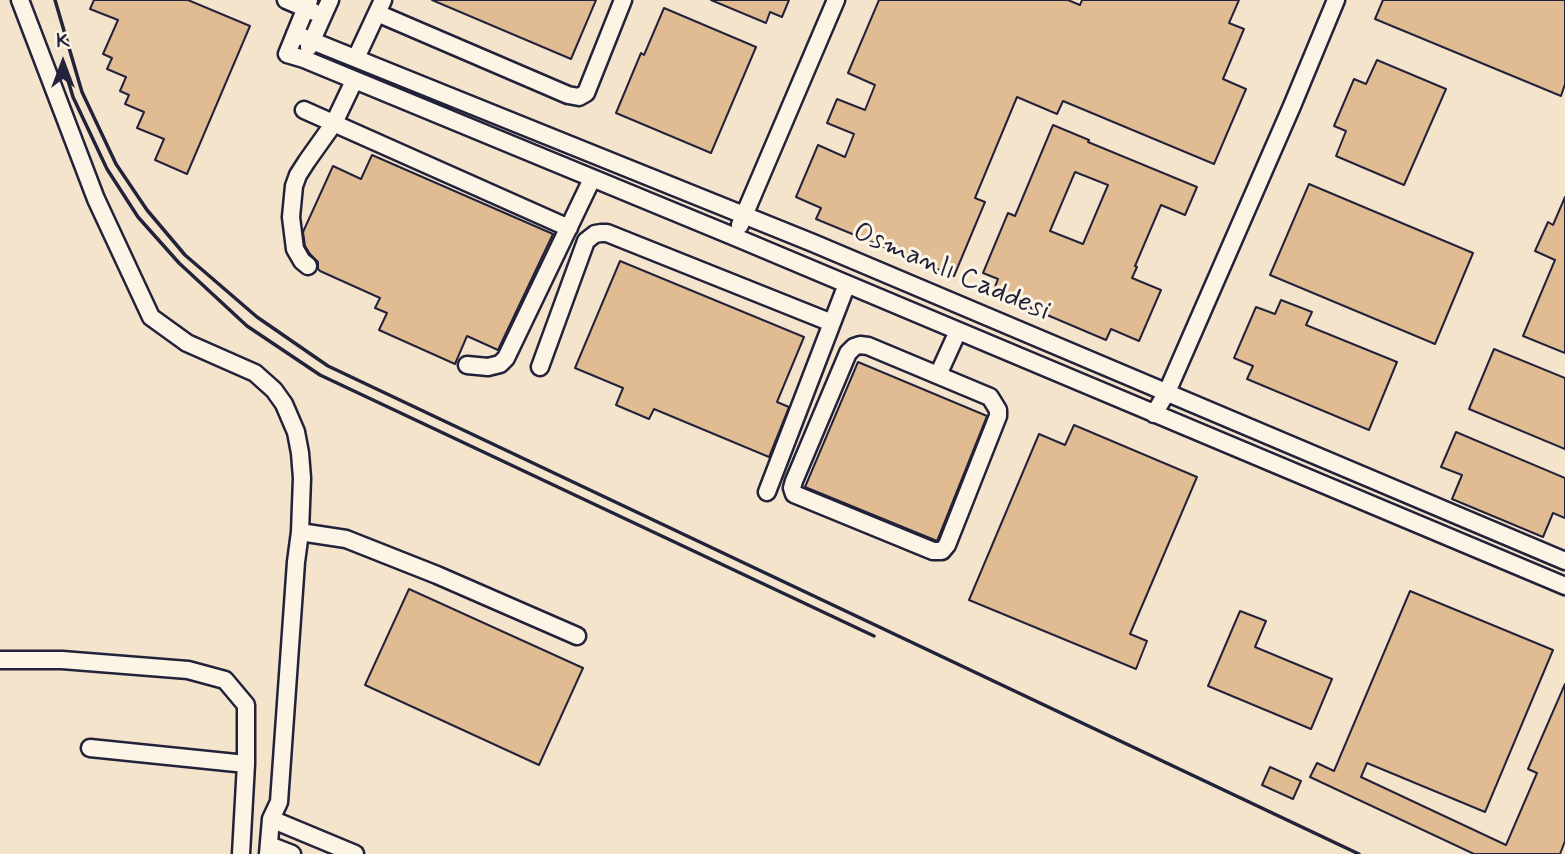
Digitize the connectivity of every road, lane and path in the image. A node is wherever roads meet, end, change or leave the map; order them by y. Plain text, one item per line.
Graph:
1 (20, 0) edge
2 (286, 0) edge
3 (623, 0) edge
4 (836, 0) edge
5 (1336, 0) edge
6 (307, 4) edge
7 (380, 7) edge
8 (326, 8) edge
9 (295, 34) junction
10 (313, 40) junction
11 (356, 58) junction
12 (304, 59) junction
13 (354, 81) junction
14 (304, 110) dead end
15 (334, 123) junction
16 (592, 178) junction
17 (745, 216) junction
18 (569, 228) junction
19 (735, 237) junction
20 (308, 266) dead end
21 (847, 284) junction
22 (988, 317) junction
23 (832, 323) junction
24 (958, 331) junction
25 (978, 340) junction
26 (467, 365) dead end
27 (540, 367) dead end
28 (938, 375) junction
29 (1167, 392) junction
30 (1154, 414) junction
31 (767, 492) dead end
32 (1451, 513) junction
33 (300, 532) junction
34 (1441, 533) junction
35 (1565, 561) edge
36 (1565, 586) edge
37 (577, 636) dead end
38 (0, 660) edge
39 (90, 748) dead end
40 (246, 764) junction
41 (271, 819) junction
42 (297, 831) junction
43 (269, 850) edge
44 (241, 854) edge
45 (293, 854) edge
46 (355, 854) edge

1 - 33 street
2 - 6 street
3 - 7 street
4 - 17 street
5 - 29 street
6 - 8 street
6 - 9 street
7 - 11 street
8 - 10 street
9 - 10 street, Osmanlı Caddesi
9 - 12 street
10 - 11 street, Osmanlı Caddesi
10 - 12 street
11 - 17 street, Osmanlı Caddesi
12 - 13 street
13 - 15 street
13 - 16 street
14 - 15 street
15 - 18 street
15 - 20 street
16 - 18 street
16 - 19 street
17 - 19 street
17 - 22 street, Osmanlı Caddesi
18 - 26 street
19 - 21 street
21 - 23 street
21 - 24 street
22 - 25 street
22 - 29 street, Osmanlı Caddesi
23 - 27 street
23 - 31 street
24 - 25 street
24 - 28 street
25 - 30 street
28 - 28 street
29 - 30 street
29 - 32 street, Osmanlı Caddesi
30 - 34 street
32 - 34 street
32 - 35 street, Osmanlı Caddesi
33 - 37 street
33 - 41 street
34 - 36 street
38 - 40 street
39 - 40 street
40 - 44 street
41 - 42 street
41 - 43 street
42 - 45 street
42 - 46 street
43 - 45 street

